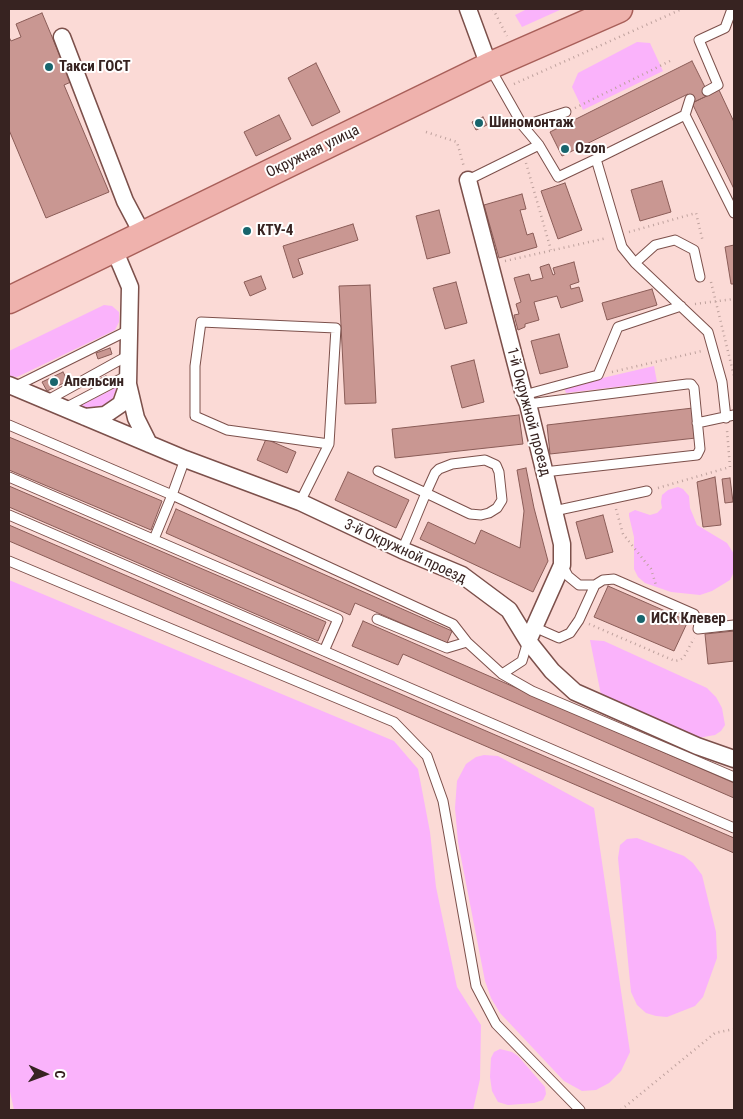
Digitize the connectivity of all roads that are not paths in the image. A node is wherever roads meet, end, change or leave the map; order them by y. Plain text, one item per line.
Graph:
1 (468, 9) edge
2 (619, 9) edge
3 (732, 9) edge
4 (62, 37) dead end
5 (489, 66) junction
6 (707, 91) dead end
7 (690, 99) dead end
8 (566, 112) road end
9 (685, 115) junction
10 (523, 126) junction
11 (539, 145) junction
12 (596, 159) junction
13 (468, 180) joint
14 (734, 213) edge
15 (143, 235) junction
16 (114, 249) junction
17 (634, 263) junction
18 (700, 277) dead end
19 (9, 300) edge
20 (682, 306) junction
21 (129, 330) junction
22 (129, 355) junction
23 (128, 379) junction
24 (11, 386) edge
25 (46, 400) junction
26 (526, 400) junction
27 (65, 408) junction
28 (730, 416) edge
29 (85, 417) junction
30 (697, 423) junction
31 (9, 425) edge
32 (149, 444) junction
33 (330, 444) junction
34 (185, 459) junction
35 (378, 471) dead end
36 (544, 472) junction
37 (9, 477) edge
38 (647, 491) dead end
39 (426, 493) junction
40 (172, 495) junction
41 (300, 502) junction
42 (554, 511) junction
43 (9, 515) edge
44 (154, 539) junction
45 (402, 550) junction
46 (9, 561) edge
47 (562, 565) junction
48 (595, 585) junction
49 (378, 619) dead end
50 (734, 625) edge
51 (531, 634) junction
52 (467, 642) junction
53 (324, 651) junction
54 (502, 674) junction
55 (734, 759) edge
56 (734, 778) edge
57 (734, 828) edge
58 (580, 1110) edge

1 - 5 street
2 - 5 main road, Окружная улица
3 - 6 lane
4 - 15 street
5 - 10 lane
5 - 15 main road, Окружная улица
7 - 9 lane
8 - 10 lane
9 - 12 lane
9 - 14 lane
10 - 11 lane
11 - 12 lane
11 - 13 lane
12 - 17 lane
13 - 26 street, 1-й Окружной проезд
15 - 16 main road, Окружная улица
16 - 19 main road, Окружная улица
16 - 21 street
17 - 18 lane
17 - 20 lane
20 - 26 lane
20 - 28 lane
21 - 22 street
21 - 24 lane
22 - 23 street
22 - 25 lane
23 - 27 lane
23 - 29 street
23 - 32 street
24 - 25 street, 3-й Окружной проезд
25 - 27 street, 3-й Окружной проезд
26 - 30 lane
26 - 36 street, 1-й Окружной проезд
27 - 29 street, 3-й Окружной проезд
28 - 30 lane
29 - 32 street, 3-й Окружной проезд
30 - 36 lane
31 - 40 lane
32 - 34 street, 3-й Окружной проезд
33 - 33 lane
33 - 41 lane
34 - 40 lane
34 - 41 street, 3-й Окружной проезд
35 - 39 lane
36 - 42 street, 1-й Окружной проезд
37 - 44 lane
38 - 42 lane
39 - 39 lane
39 - 45 lane
40 - 44 lane
40 - 52 lane
41 - 45 street, 3-й Окружной проезд
42 - 47 street, 1-й Окружной проезд
43 - 53 lane
44 - 53 lane
45 - 51 street, 3-й Окружной проезд
46 - 58 lane
47 - 48 lane
47 - 51 street, 1-й Окружной проезд
48 - 50 lane
48 - 51 lane
49 - 52 lane
51 - 54 lane
51 - 55 street, 3-й Окружной проезд
52 - 54 lane
53 - 57 lane
54 - 56 lane

